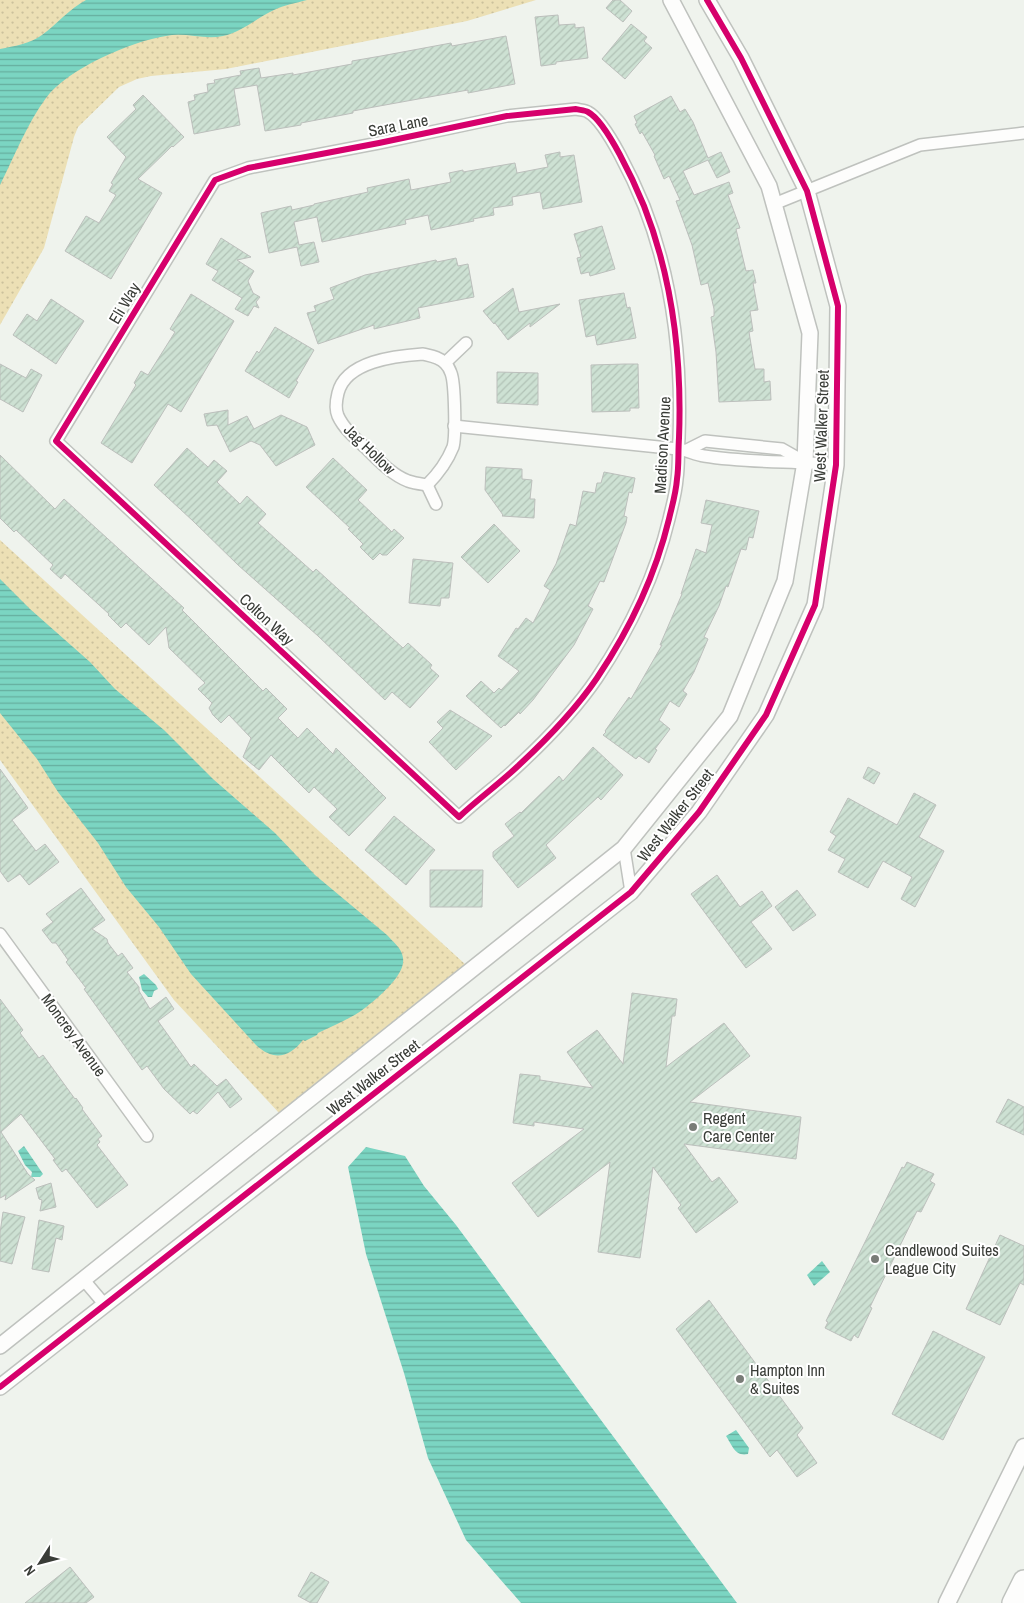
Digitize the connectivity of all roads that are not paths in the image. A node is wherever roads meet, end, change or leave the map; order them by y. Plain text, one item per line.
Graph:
1 (671, 0) edge
2 (707, 0) edge
3 (588, 112) joint
4 (1024, 133) edge
5 (215, 180) joint
6 (806, 191) junction
7 (774, 204) junction
8 (466, 343) dead end
9 (445, 363) junction
10 (454, 426) junction
11 (56, 441) joint
12 (683, 449) junction
13 (805, 462) junction
14 (836, 466) junction
15 (427, 485) junction
16 (436, 504) dead end
17 (459, 817) joint
18 (624, 848) junction
19 (631, 892) junction
20 (0, 934) edge
21 (148, 1136) dead end
22 (83, 1279) junction
23 (105, 1306) junction
24 (0, 1346) edge
25 (0, 1388) edge
26 (1024, 1446) edge
27 (1024, 1581) edge
28 (947, 1603) edge
29 (1013, 1603) edge

1 - 7 street, West Walker Street
2 - 6 street, West Walker Street
3 - 5 street, Sara Lane
3 - 12 street, Madison Avenue
4 - 6 street
5 - 11 street, Eli Way
6 - 7 street
6 - 14 street, West Walker Street
7 - 13 street, West Walker Street
8 - 9 street
9 - 10 street
9 - 15 street, Jag Hollow
10 - 12 street
10 - 15 street
11 - 17 street, Colton Way
12 - 13 street
12 - 17 street, Madison Avenue
13 - 14 street
13 - 18 street, West Walker Street
14 - 19 street, West Walker Street
15 - 16 street
18 - 19 street
18 - 22 street, West Walker Street
19 - 23 street, West Walker Street
20 - 21 street, Moncrey Avenue
22 - 23 street
22 - 24 street, West Walker Street
23 - 25 street, West Walker Street
26 - 28 main road
27 - 29 highway

